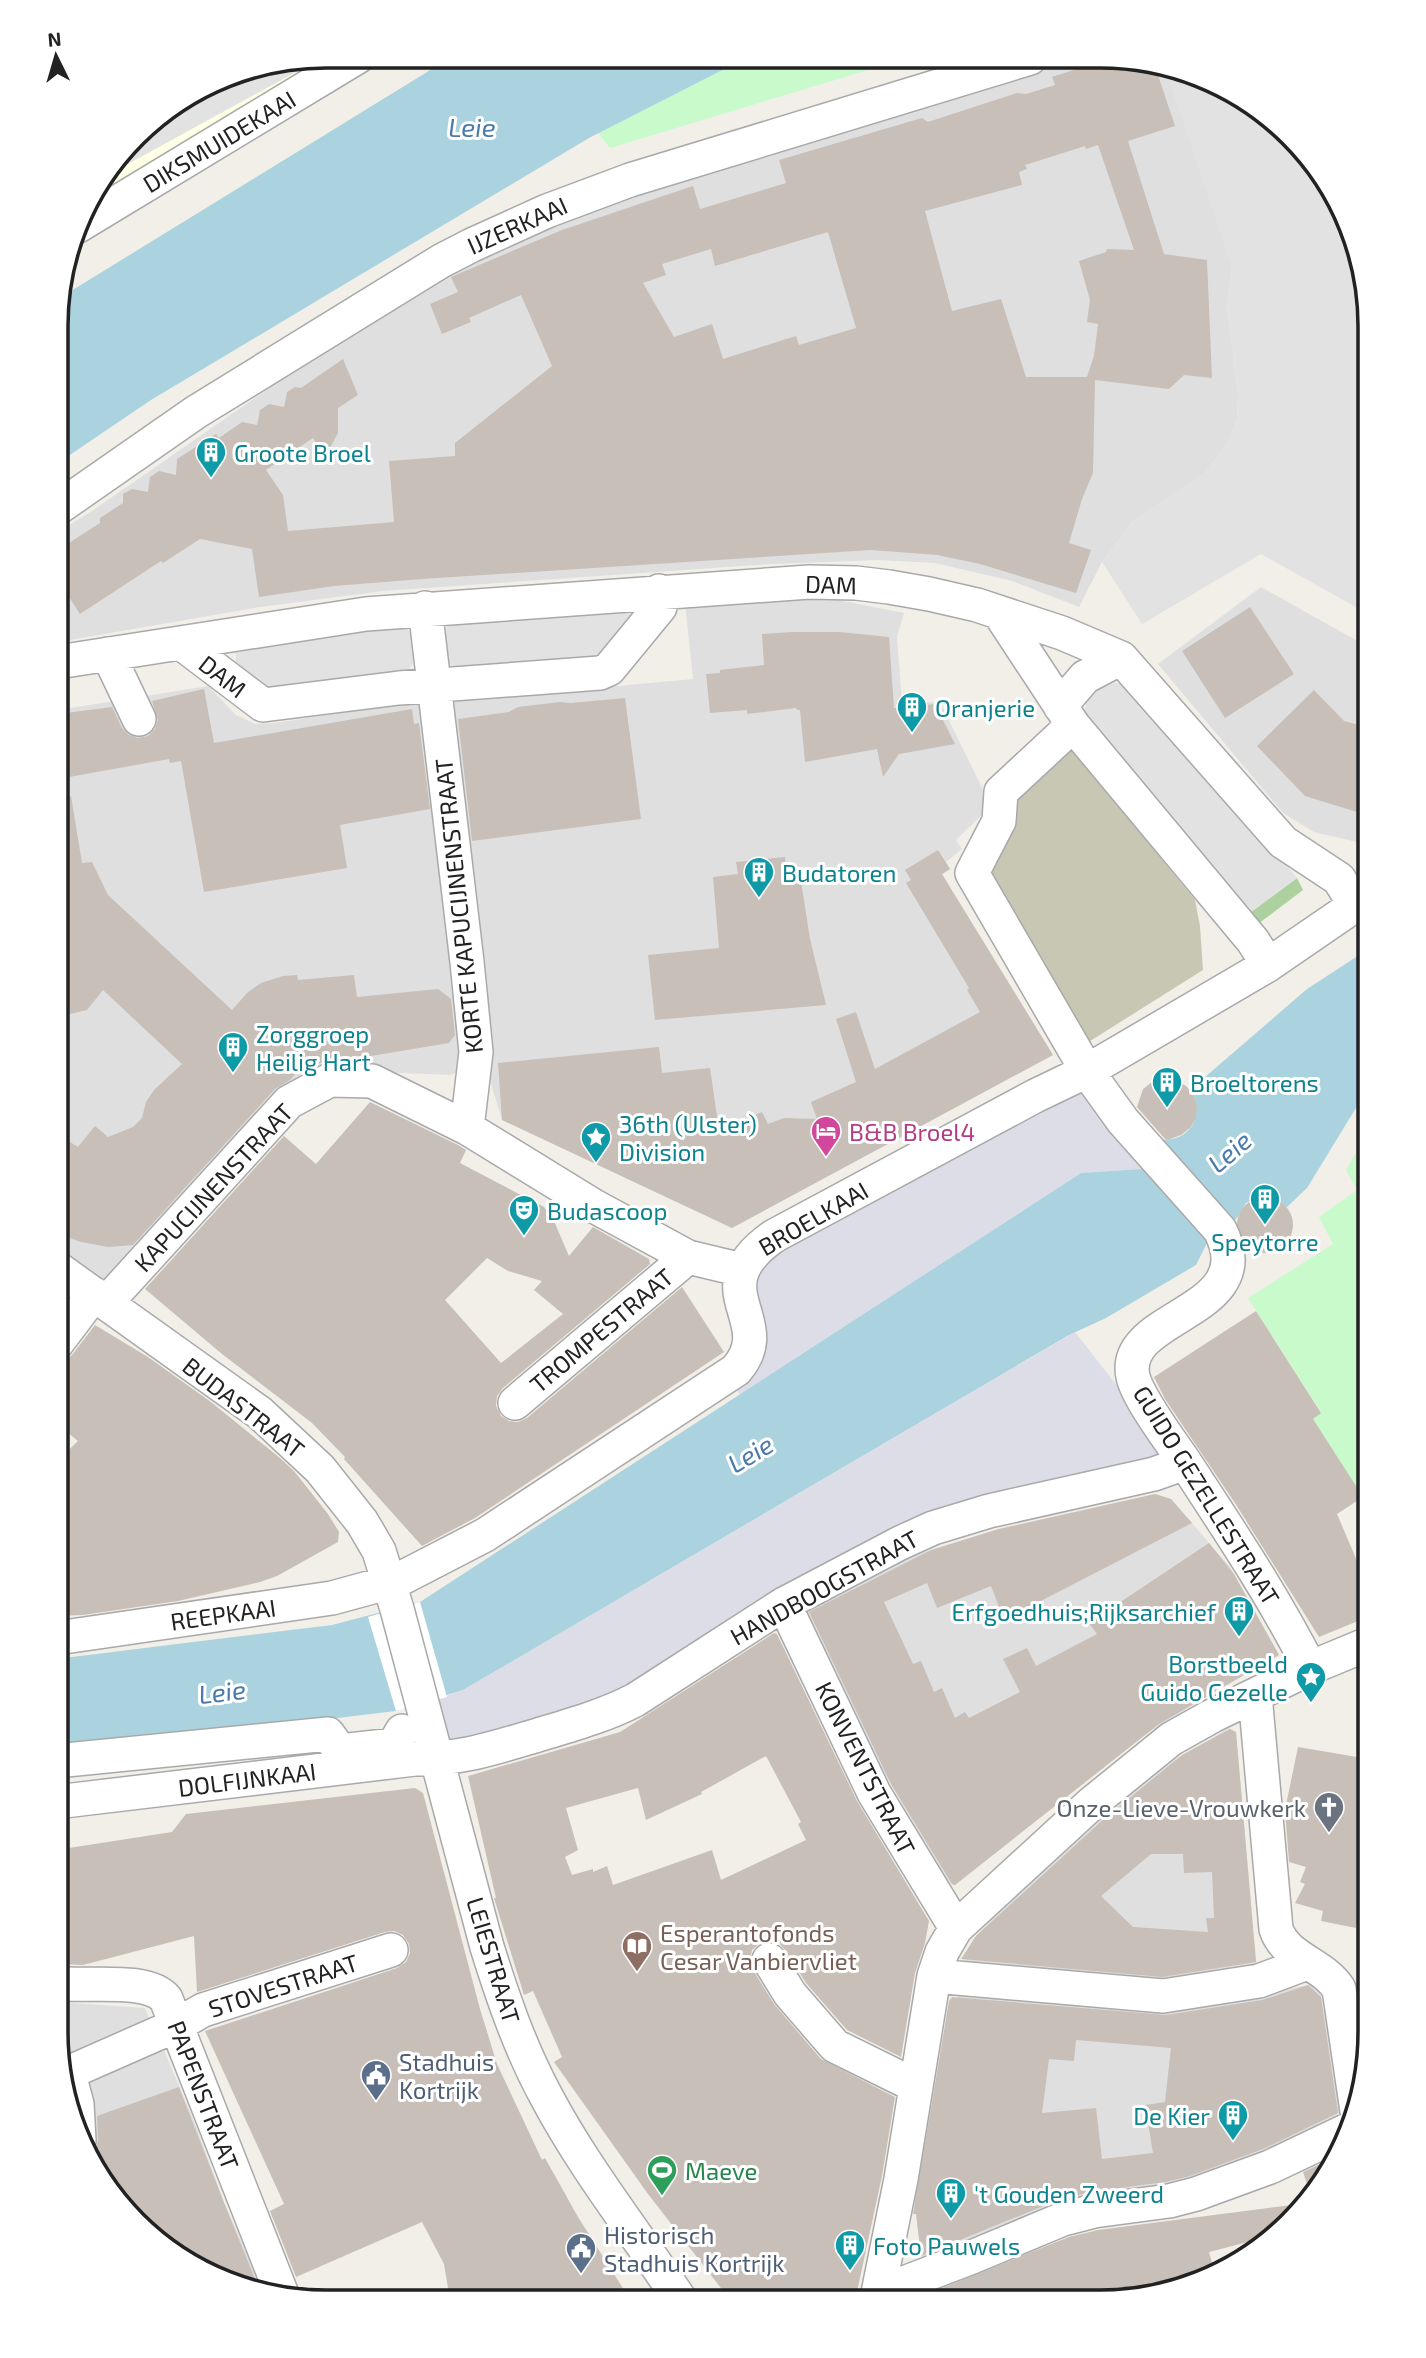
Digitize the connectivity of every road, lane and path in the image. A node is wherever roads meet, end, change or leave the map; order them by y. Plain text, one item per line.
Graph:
1 (339, 68) edge
2 (997, 68) edge
3 (93, 217) edge
4 (68, 501) edge
5 (659, 591) junction
6 (425, 608) junction
7 (1000, 614) junction
8 (181, 642) junction
9 (108, 654) junction
10 (1121, 658) junction
11 (68, 660) edge
12 (434, 684) junction
13 (1066, 715) junction
14 (139, 719) dead end
15 (1358, 896) edge
16 (1358, 903) edge
17 (1268, 965) junction
18 (1087, 1071) junction
19 (467, 1128) junction
20 (688, 1257) junction
21 (742, 1270) junction
22 (68, 1276) edge
23 (100, 1299) junction
24 (68, 1332) edge
25 (515, 1403) dead end
26 (1185, 1462) junction
27 (393, 1596) junction
28 (784, 1604) junction
29 (68, 1636) edge
30 (1358, 1648) edge
31 (1310, 1668) junction
32 (1255, 1695) junction
33 (402, 1731) dead end
34 (438, 1759) junction
35 (68, 1760) edge
36 (68, 1801) edge
37 (956, 1928) junction
38 (391, 1950) dead end
39 (769, 1961) dead end
40 (1307, 1963) junction
41 (934, 1976) junction
42 (68, 1983) edge
43 (177, 2025) junction
44 (72, 2074) edge
45 (915, 2083) junction
46 (1353, 2083) edge
47 (1336, 2136) edge
48 (279, 2285) edge
49 (674, 2290) edge
50 (877, 2290) edge
51 (893, 2290) edge

1 - 3 street, DIKSMUIDEKAAI
2 - 4 street, IJZERKAAI
5 - 6 street, DAM
5 - 7 street, DAM
5 - 12 street, DAM
6 - 8 street, DAM
6 - 12 street
7 - 10 street, DAM
7 - 13 street
8 - 9 street, DAM
8 - 12 street, DAM
9 - 11 street, DAM
9 - 14 street
10 - 13 street
10 - 15 street, DAM
12 - 19 street, KORTE KAPUCIJNENSTRAAT
13 - 17 street
13 - 18 street, GUIDO GEZELLESTRAAT
16 - 17 street, BROELKAAI
17 - 18 street, BROELKAAI
18 - 21 street, BROELKAAI
18 - 26 street, GUIDO GEZELLESTRAAT
19 - 20 street, KAPUCIJNENSTRAAT
19 - 23 street, KAPUCIJNENSTRAAT
20 - 21 street, KAPUCIJNENSTRAAT
20 - 25 street, TROMPESTRAAT
21 - 27 street, BROELKAAI
22 - 23 street, BUDASTRAAT
23 - 24 street, KAPUCIJNENSTRAAT
23 - 27 street, BUDASTRAAT
26 - 28 street, HANDBOOGSTRAAT
26 - 31 street, GUIDO GEZELLESTRAAT
27 - 29 street, REEPKAAI
27 - 34 street, LEIESTRAAT
28 - 34 street, HANDBOOGSTRAAT
28 - 37 street, KONVENTSTRAAT
30 - 31 street
31 - 32 street
32 - 37 street
32 - 40 street
33 - 35 street
34 - 36 street, DOLFIJNKAAI
34 - 49 street, LEIESTRAAT
37 - 41 street
38 - 43 street, STOVESTRAAT
39 - 45 street
40 - 41 street
40 - 46 street
41 - 45 street
42 - 43 street, PAPENSTRAAT
43 - 44 street, STOVESTRAAT
43 - 48 street, PAPENSTRAAT
45 - 50 street
47 - 51 street

